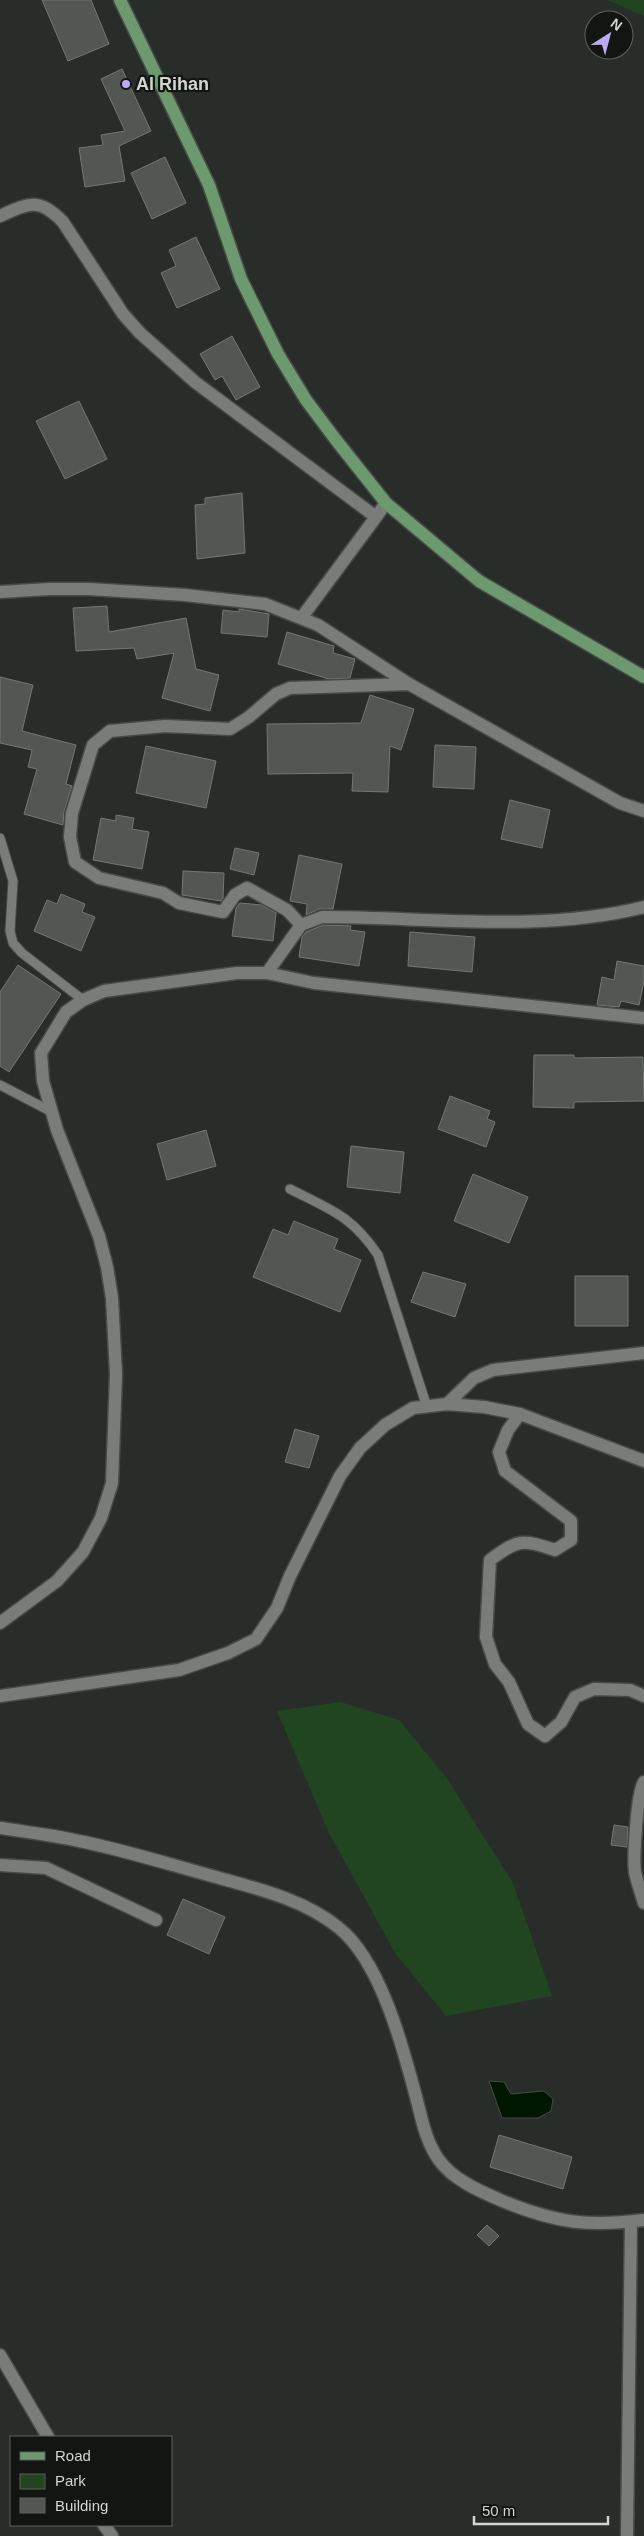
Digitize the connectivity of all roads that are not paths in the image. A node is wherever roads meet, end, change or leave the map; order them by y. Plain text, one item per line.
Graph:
1 (120, 0) edge
2 (0, 216) edge
3 (386, 502) junction
4 (376, 517) junction
5 (0, 592) edge
6 (302, 617) junction
7 (644, 677) edge
8 (409, 684) junction
9 (644, 811) edge
10 (0, 838) edge
11 (644, 907) edge
12 (301, 925) junction
13 (267, 972) junction
14 (83, 1000) junction
15 (644, 1018) edge
16 (0, 1086) edge
17 (52, 1112) junction
18 (290, 1189) dead end
19 (644, 1353) edge
20 (446, 1404) junction
21 (427, 1407) junction
22 (520, 1414) junction
23 (644, 1461) edge
24 (0, 1623) edge
25 (0, 1696) edge
26 (644, 1696) edge
27 (644, 1782) edge
28 (0, 1828) edge
29 (0, 1865) edge
30 (644, 1903) edge
31 (156, 1920) dead end
32 (638, 2221) edge
33 (0, 2355) edge
34 (47, 2436) edge
35 (627, 2536) edge

1 - 3 main road
2 - 4 street
3 - 4 street
3 - 7 main road
4 - 6 street
5 - 6 street
6 - 8 street
8 - 9 street
8 - 12 street
10 - 14 lane
11 - 12 street
12 - 13 street
13 - 14 street
13 - 15 street
14 - 17 street
16 - 17 lane
17 - 24 street
18 - 21 lane
19 - 20 street
20 - 21 street
20 - 22 street
21 - 25 street
22 - 23 street
22 - 26 street
27 - 30 street
28 - 32 street
29 - 31 street
32 - 35 street
33 - 34 street

